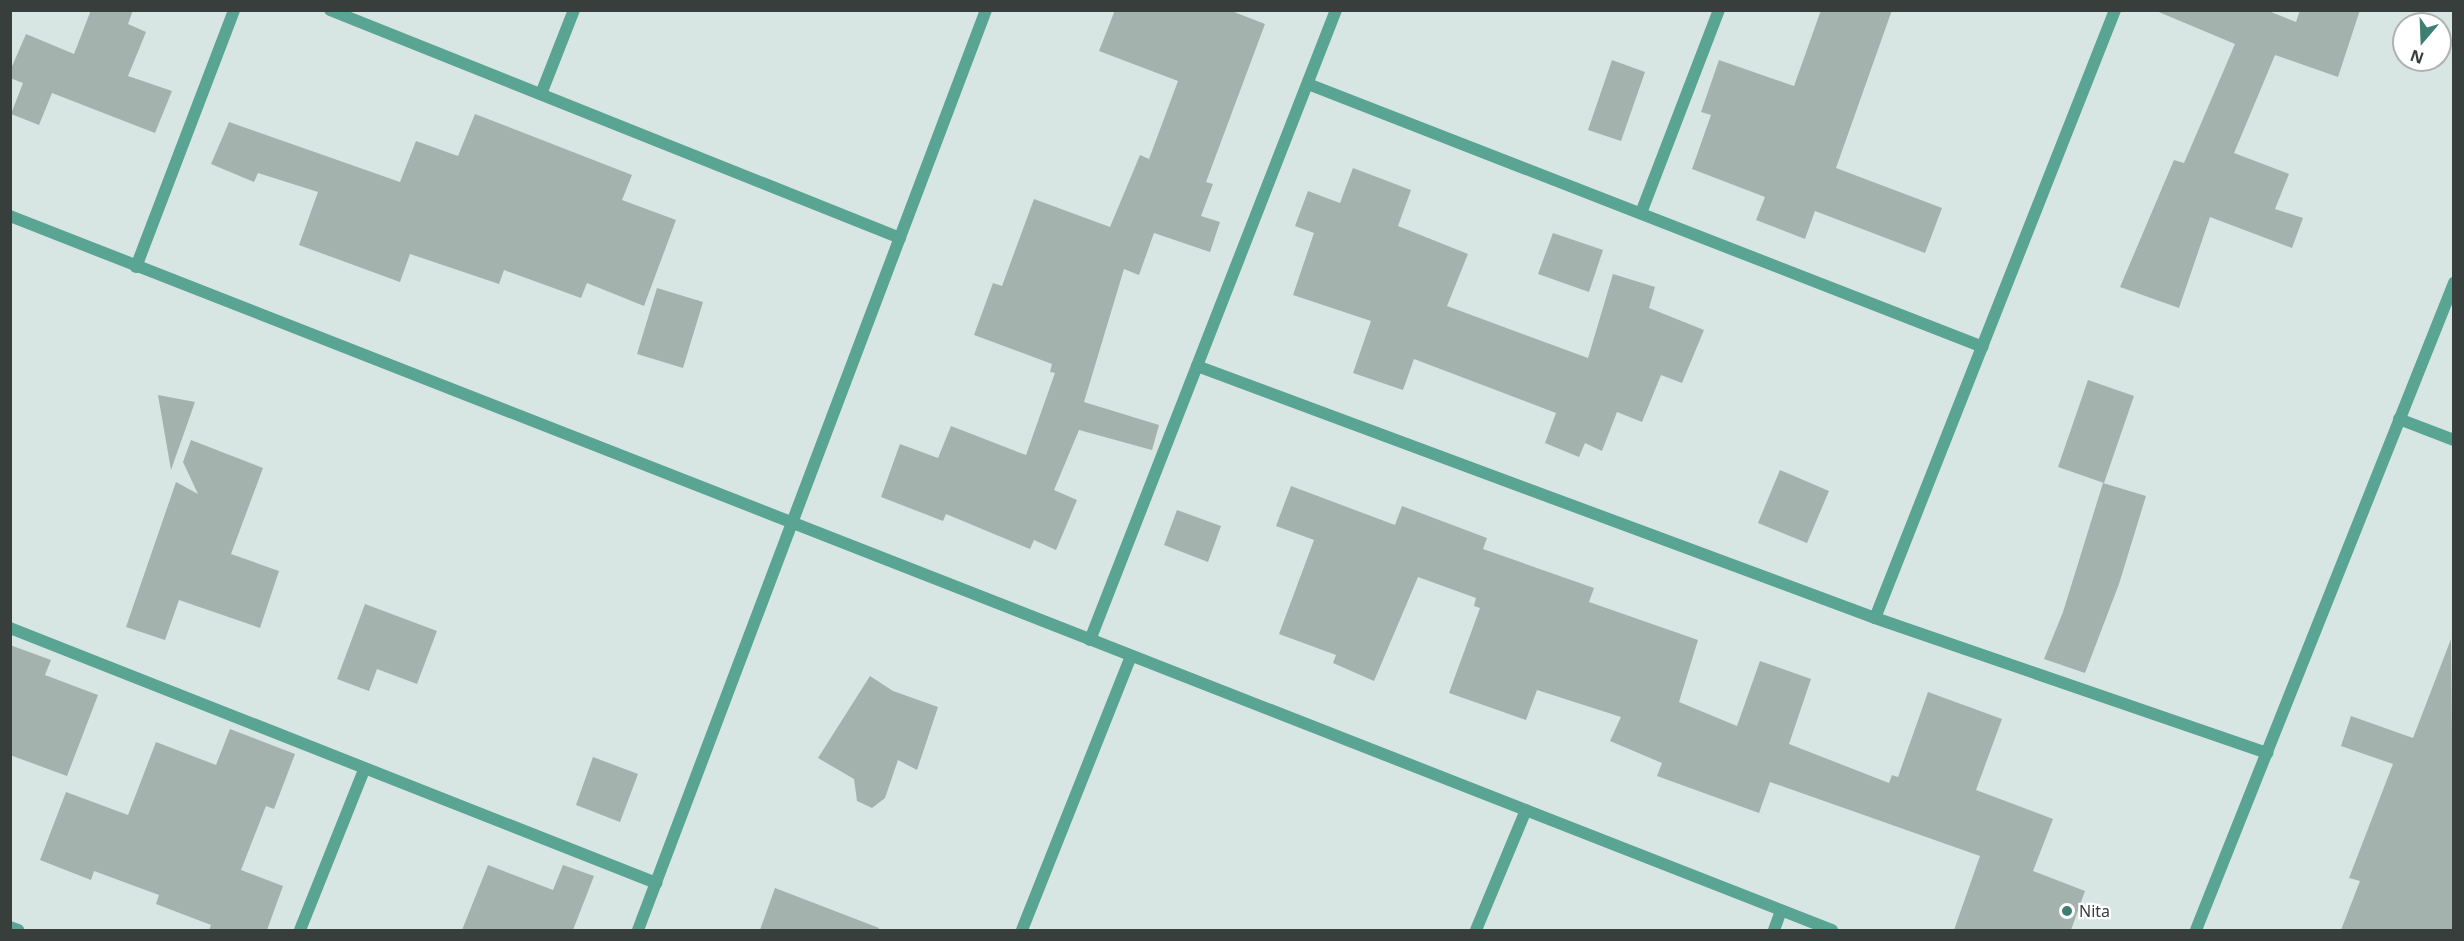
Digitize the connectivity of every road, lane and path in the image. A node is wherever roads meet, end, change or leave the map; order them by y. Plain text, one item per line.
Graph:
1 (234, 10) edge
2 (330, 10) edge
3 (574, 10) edge
4 (986, 10) edge
5 (1336, 10) edge
6 (1719, 10) edge
7 (2115, 10) edge
8 (1308, 84) junction
9 (541, 94) junction
10 (1641, 213) junction
11 (10, 216) edge
12 (900, 237) junction
13 (136, 267) junction
14 (2454, 283) edge
15 (1983, 347) junction
16 (1197, 366) junction
17 (2399, 419) junction
18 (2454, 440) edge
19 (791, 526) junction
20 (1875, 618) junction
21 (10, 628) edge
22 (1090, 640) junction
23 (1131, 656) junction
24 (2266, 753) junction
25 (364, 770) junction
26 (1526, 810) junction
27 (656, 883) junction
28 (1781, 911) junction
29 (10, 927) edge
30 (18, 930) edge
31 (300, 930) edge
32 (638, 930) edge
33 (1022, 930) edge
34 (1476, 930) edge
35 (1774, 930) edge
36 (1832, 930) edge
37 (2196, 930) edge

1 - 13 street
2 - 9 street
3 - 9 street
4 - 12 street
5 - 8 street
6 - 10 street
7 - 15 street
8 - 10 street
8 - 16 street
9 - 12 street
10 - 15 street
11 - 13 street
12 - 19 street
13 - 19 street
14 - 17 street
15 - 20 street
16 - 20 street
16 - 22 street
17 - 18 street
17 - 24 street
19 - 22 street
19 - 27 street
20 - 24 street
21 - 25 street
22 - 23 street
23 - 26 street
23 - 33 street
24 - 37 street
25 - 27 street
25 - 31 street
26 - 28 street
26 - 34 street
27 - 32 street
28 - 35 street
28 - 36 street
29 - 30 street

